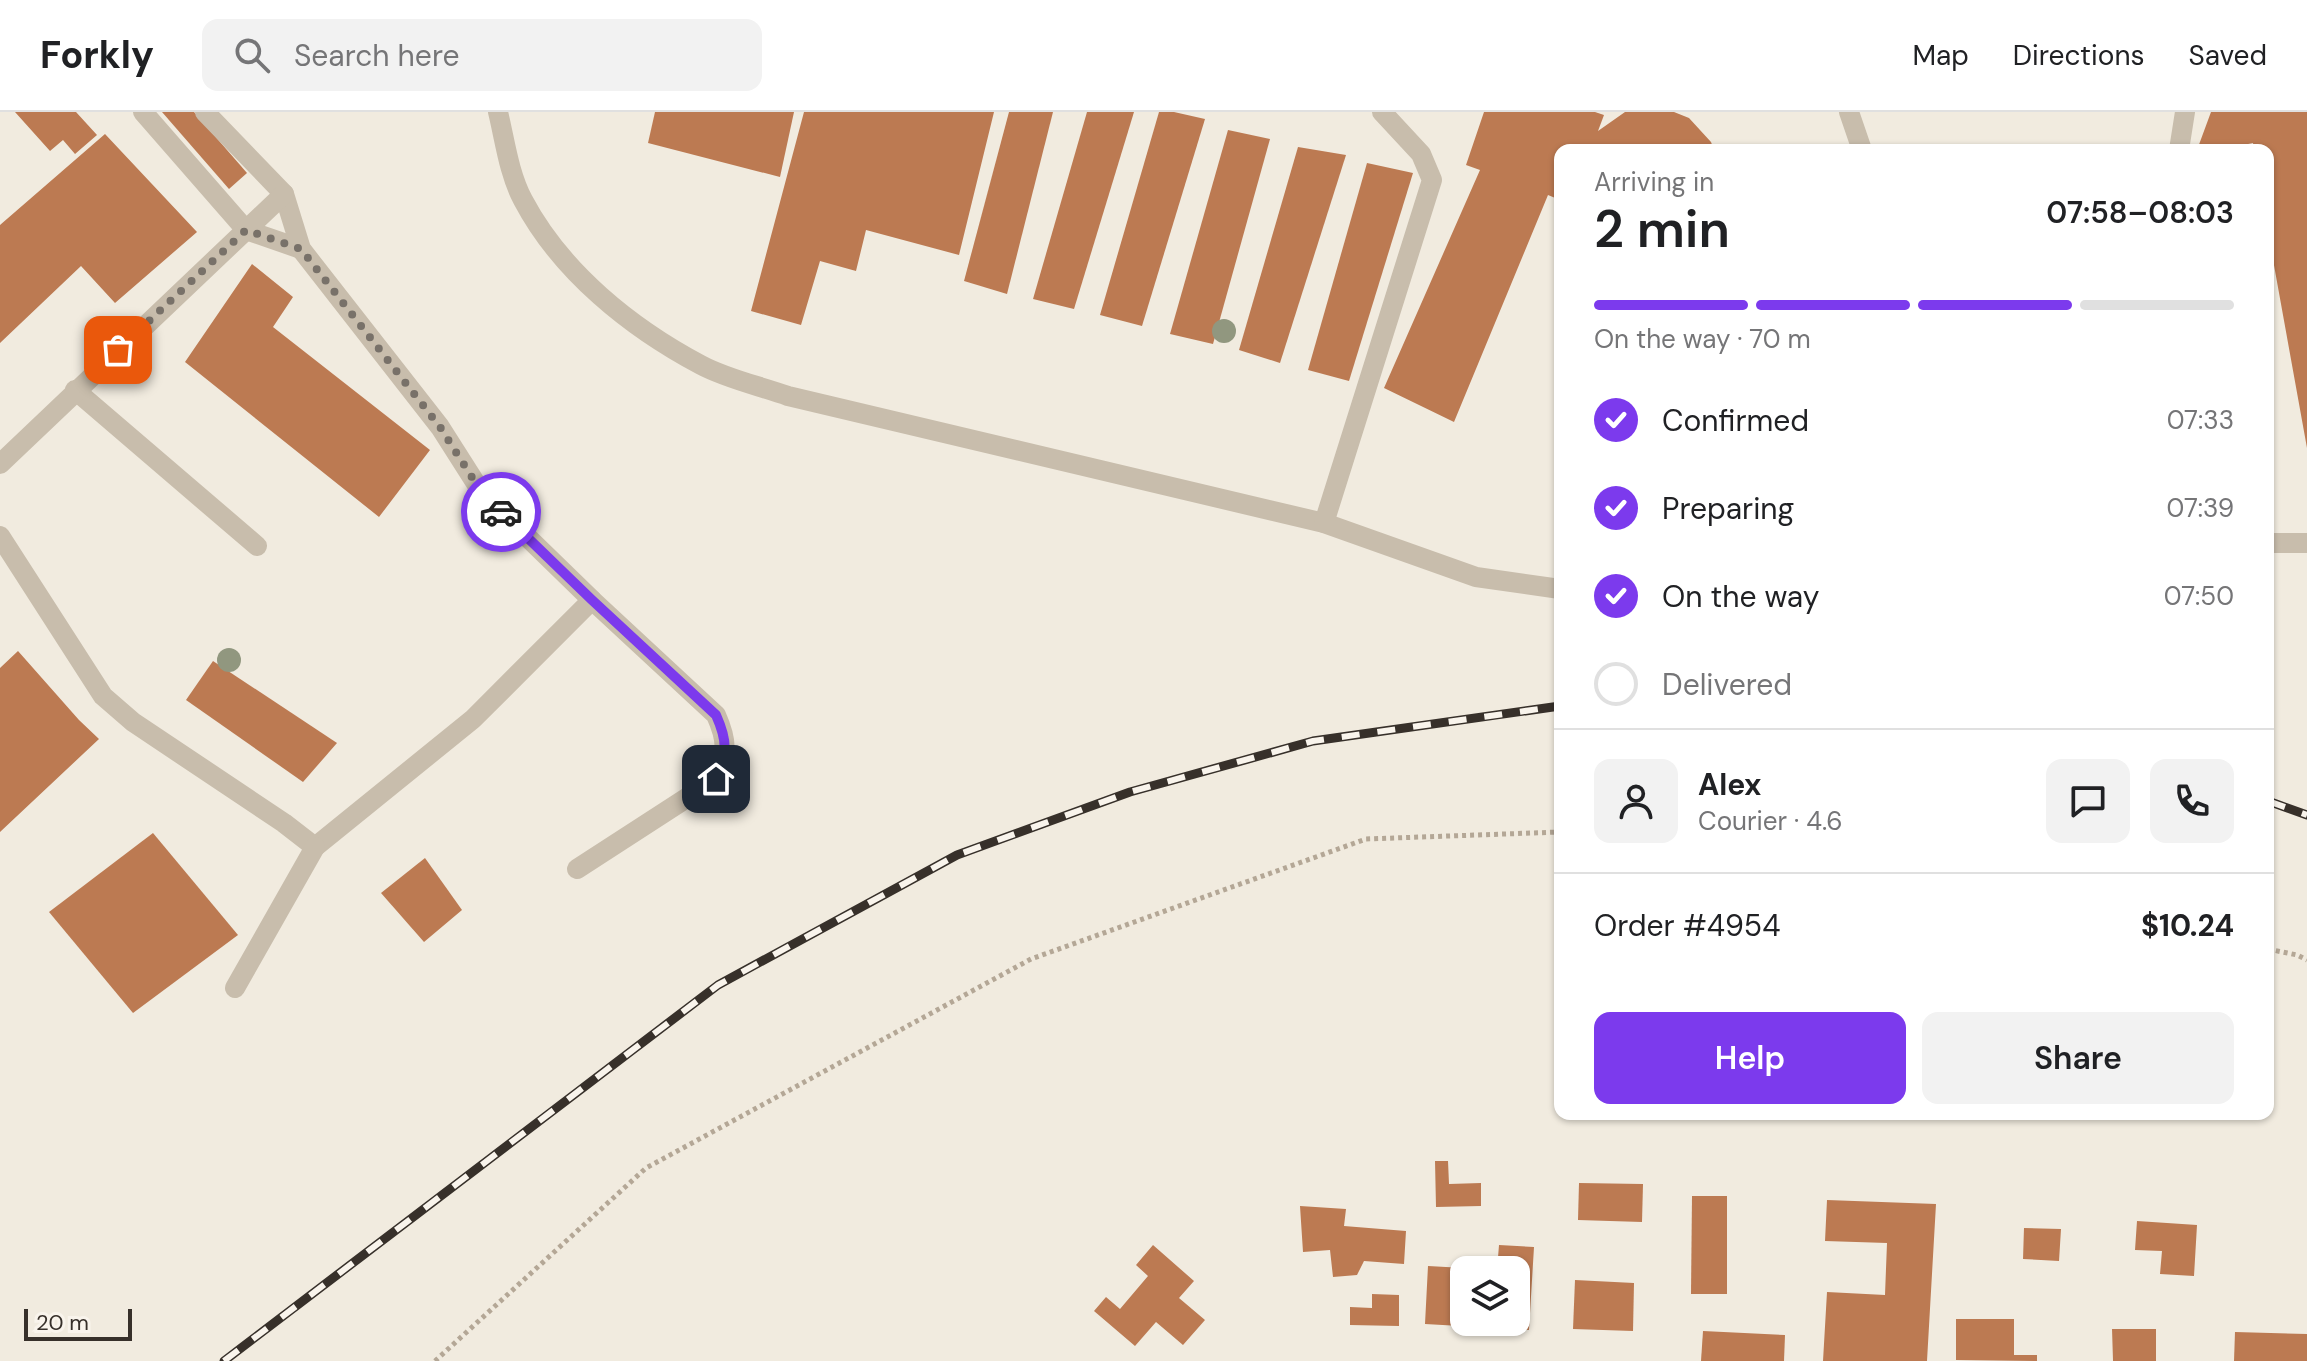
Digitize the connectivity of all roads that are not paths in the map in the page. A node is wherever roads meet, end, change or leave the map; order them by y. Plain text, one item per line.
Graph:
1 (143, 112) edge
2 (205, 112) edge
3 (498, 112) edge
4 (1382, 112) edge
5 (1849, 112) edge
6 (2185, 112) edge
7 (1860, 144) edge
8 (2180, 144) edge
9 (284, 194) junction
10 (246, 230) junction
11 (301, 249) junction
12 (75, 390) junction
13 (0, 464) edge
14 (1324, 523) junction
15 (0, 536) edge
16 (2274, 543) edge
17 (2307, 543) edge
18 (257, 546) dead end
19 (1554, 588) edge
20 (592, 600) junction
21 (315, 847) junction
22 (577, 869) dead end
23 (235, 988) dead end

1 - 10 lane
2 - 9 lane
3 - 14 lane
4 - 14 lane
5 - 7 lane
6 - 8 lane
9 - 10 lane
9 - 11 lane
10 - 11 lane
10 - 12 lane
11 - 20 lane
12 - 13 lane
12 - 18 lane
14 - 19 lane
15 - 21 lane
16 - 17 lane
20 - 21 lane
20 - 22 lane
21 - 23 lane

